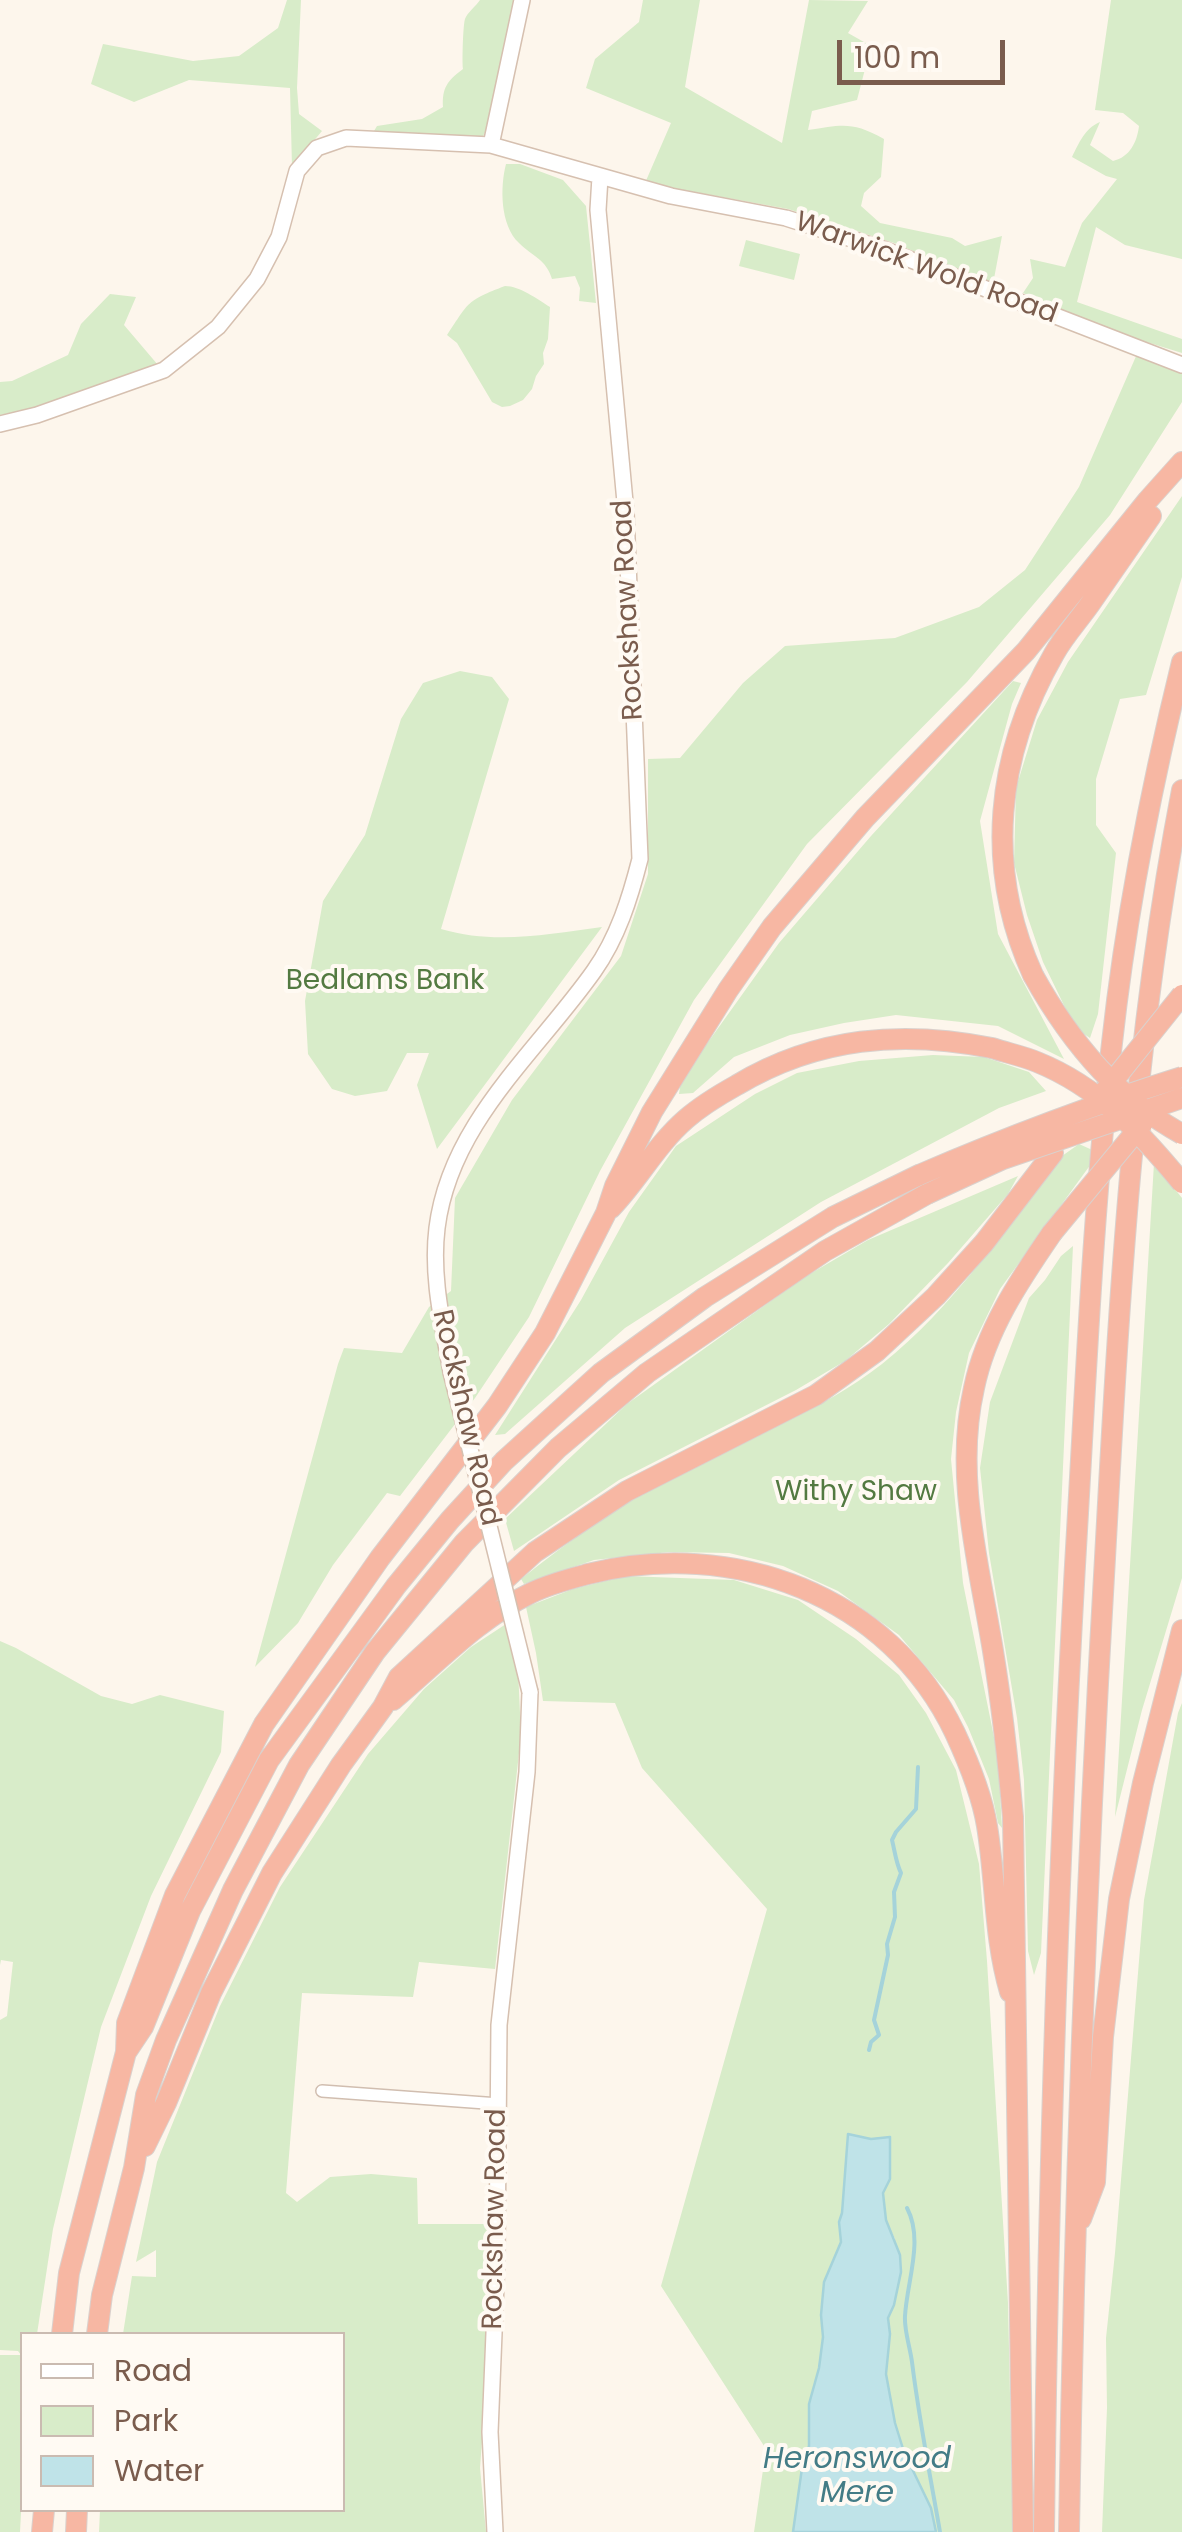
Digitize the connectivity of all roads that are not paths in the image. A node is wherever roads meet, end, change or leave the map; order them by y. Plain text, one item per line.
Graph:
1 (522, 0) edge
2 (491, 144) junction
3 (600, 178) junction
4 (1182, 364) edge
5 (0, 424) edge
6 (1182, 463) edge
7 (1182, 662) edge
8 (1182, 790) edge
9 (1182, 995) edge
10 (1182, 1074) edge
11 (1182, 1098) edge
12 (1182, 1134) edge
13 (1182, 1183) edge
14 (923, 1185) junction
15 (606, 1213) junction
16 (1182, 1630) edge
17 (383, 1708) junction
18 (1017, 2014) junction
19 (126, 2052) junction
20 (322, 2091) dead end
21 (499, 2104) junction
22 (134, 2168) junction
23 (1076, 2235) junction
24 (62, 2332) edge
25 (97, 2332) edge
26 (495, 2532) edge
27 (1023, 2532) edge
28 (1044, 2532) edge
29 (1069, 2532) edge

1 - 2 street
2 - 3 street, Warwick Wold Road
2 - 5 street, Warwick Wold Road
3 - 4 street, Warwick Wold Road
3 - 21 street, Rockshaw Road, bridge
6 - 12 highway, bridge
6 - 15 highway
7 - 28 highway
8 - 23 highway
9 - 17 highway, bridge
10 - 14 highway, bridge
10 - 18 highway, bridge
11 - 14 highway, bridge
13 - 15 highway, bridge
14 - 19 highway
14 - 22 highway
15 - 19 highway
16 - 23 highway
17 - 18 highway
17 - 22 highway
18 - 27 highway
19 - 24 highway
20 - 21 street
21 - 26 street, Rockshaw Road
22 - 25 highway
23 - 29 highway

